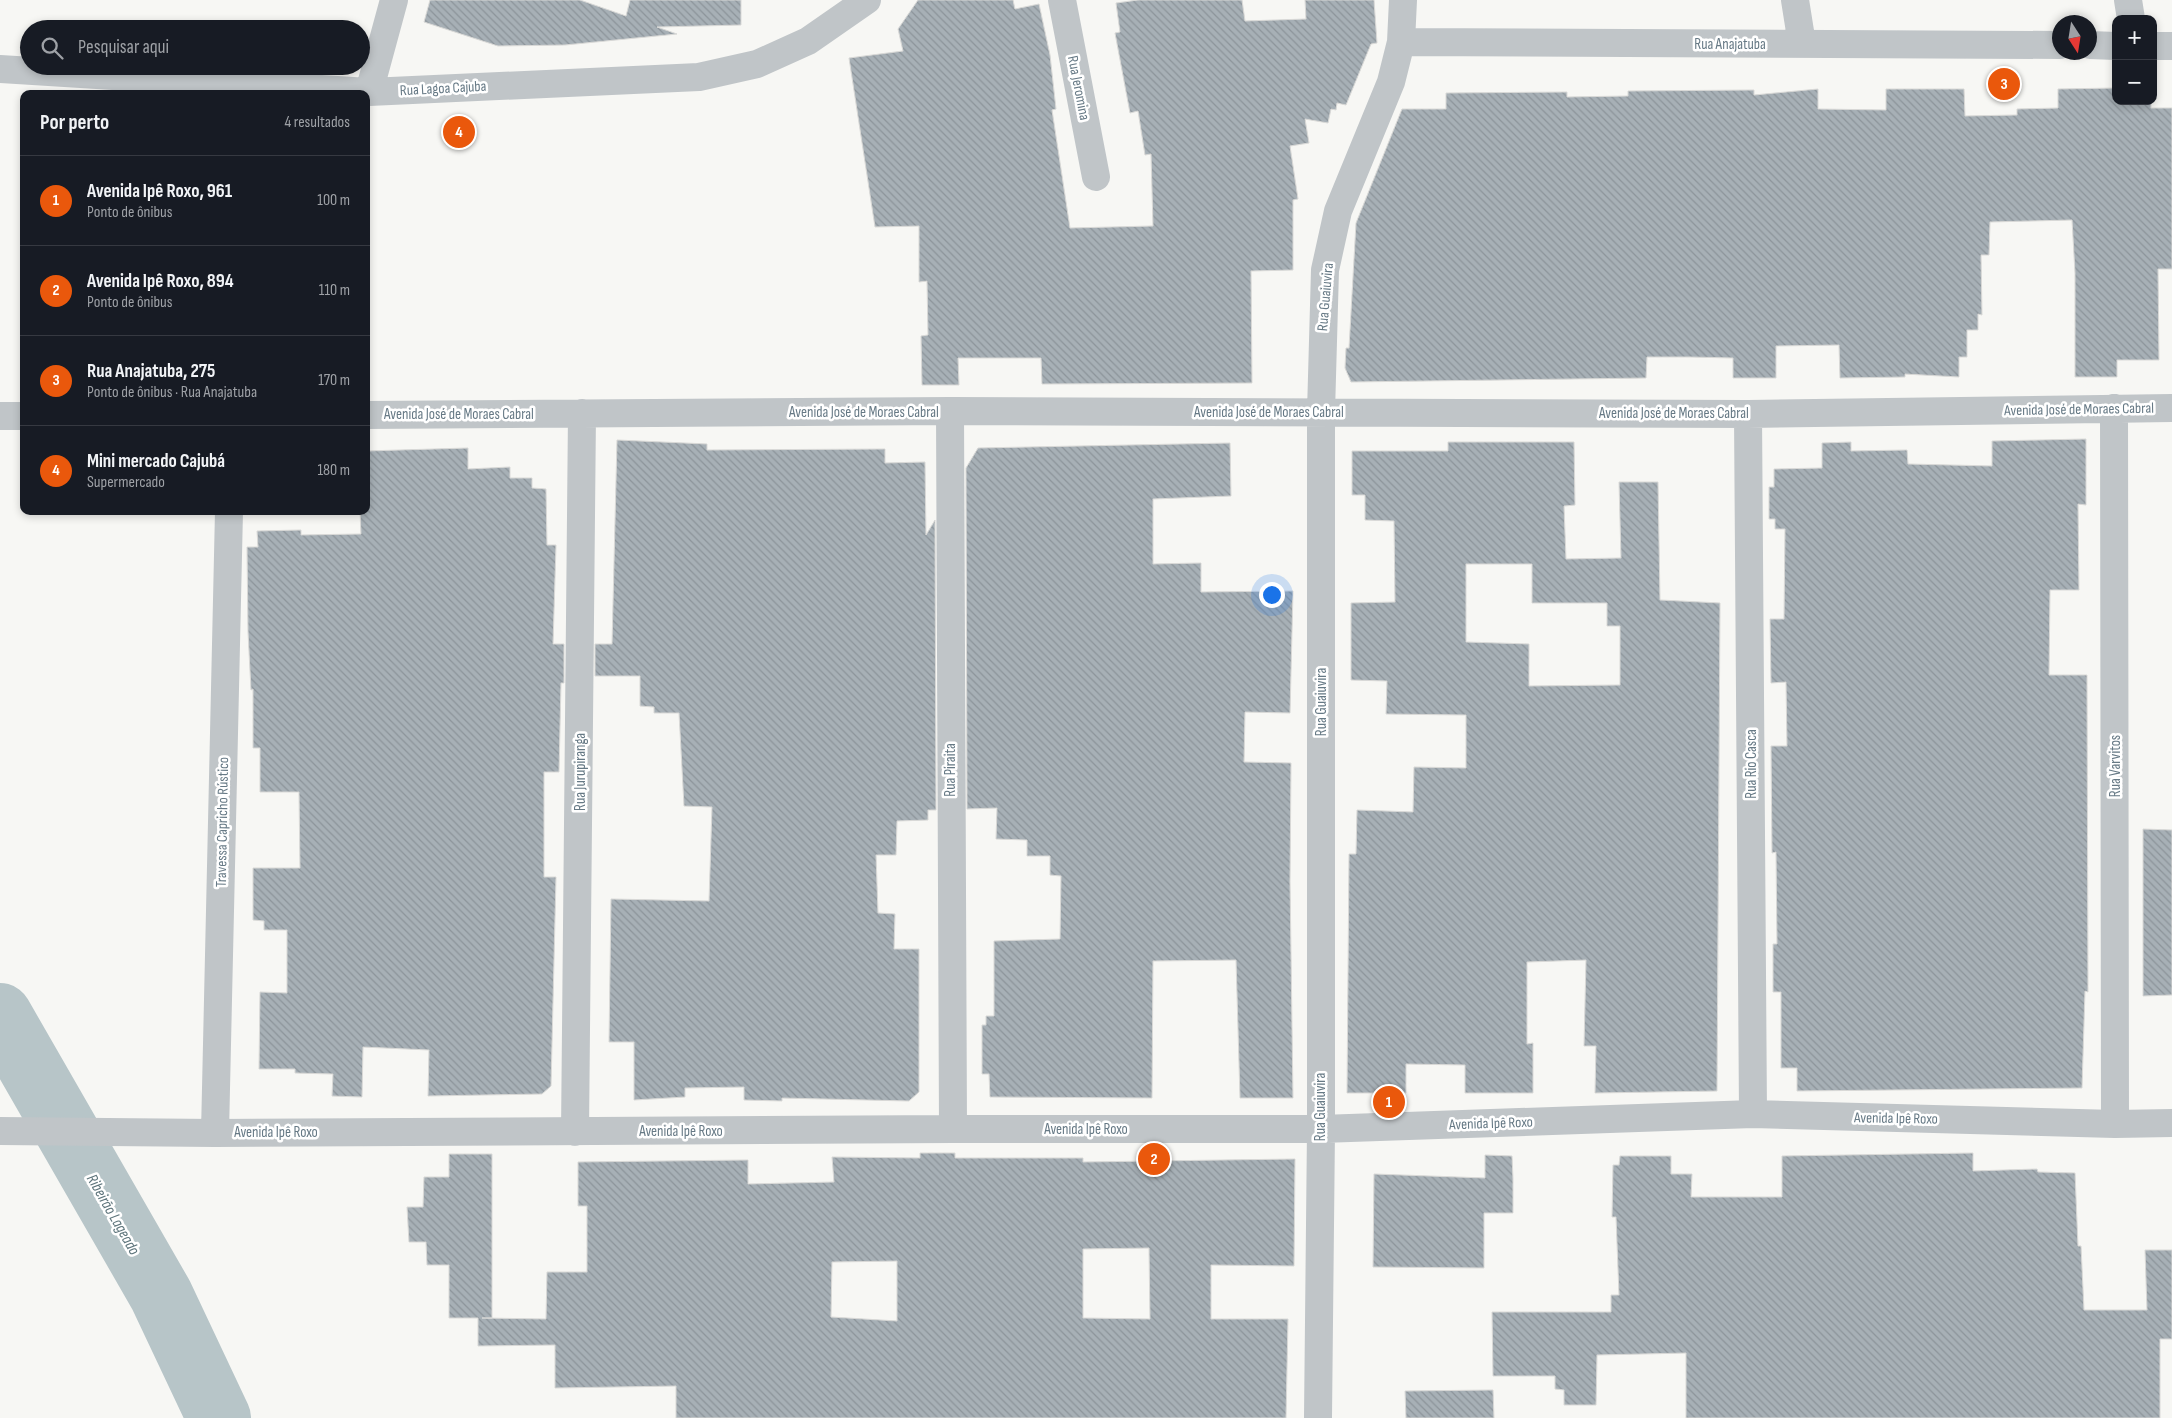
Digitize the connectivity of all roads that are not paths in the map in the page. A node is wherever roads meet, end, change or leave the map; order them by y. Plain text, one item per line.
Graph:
1 (394, 0) edge
2 (867, 0) edge
3 (1062, 0) edge
4 (1403, 0) edge
5 (1795, 0) edge
6 (2128, 0) edge
7 (2130, 15) edge
8 (1401, 42) junction
9 (1802, 44) junction
10 (2052, 45) edge
11 (2097, 46) edge
12 (2112, 46) edge
13 (2157, 46) edge
14 (2172, 46) edge
15 (0, 69) edge
16 (20, 70) edge
17 (96, 75) edge
18 (337, 90) edge
19 (370, 90) edge
20 (370, 92) edge
21 (1096, 177) dead end
22 (2114, 408) junction
23 (2172, 408) edge
24 (950, 411) junction
25 (1321, 412) junction
26 (582, 413) junction
27 (1748, 414) junction
28 (370, 415) edge
29 (0, 416) edge
30 (20, 416) edge
31 (229, 515) edge
32 (1753, 1114) junction
33 (2172, 1123) edge
34 (2115, 1124) junction
35 (953, 1128) junction
36 (1320, 1130) junction
37 (6, 1131) edge
38 (575, 1132) junction
39 (215, 1133) junction
40 (1318, 1418) edge

1 - 19 street
2 - 20 street, Rua Lagoa Cajuba
3 - 21 street, Rua Jeromina
4 - 8 street, Rua Guaiuvira
5 - 9 street
6 - 7 street
8 - 9 street, Rua Anajatuba
8 - 25 street, Rua Guaiuvira
9 - 10 street, Rua Anajatuba
11 - 12 street
13 - 14 street
15 - 16 street, Rua Lagoa Cajuba
17 - 18 street, Rua Lagoa Cajuba
22 - 23 street, Avenida José de Moraes Cabral
22 - 27 street, Avenida José de Moraes Cabral
22 - 34 street, Rua Varvitos
24 - 25 street, Avenida José de Moraes Cabral
24 - 26 street, Avenida José de Moraes Cabral
24 - 35 street, Rua Piraita
25 - 27 street, Avenida José de Moraes Cabral
25 - 36 street, Rua Guaiuvira
26 - 28 street, Avenida José de Moraes Cabral
26 - 38 street, Rua Jurupiranga
27 - 32 street, Rua Rio Casca
29 - 30 street
31 - 39 street, Travessa Capricho Rústico
32 - 34 street, Avenida Ipê Roxo
32 - 36 street, Avenida Ipê Roxo
33 - 34 street, Avenida Ipê Roxo
35 - 36 street, Avenida Ipê Roxo
35 - 38 street, Avenida Ipê Roxo
36 - 40 street, Rua Guaiuvira
37 - 39 street, Avenida Ipê Roxo
38 - 39 street, Avenida Ipê Roxo

